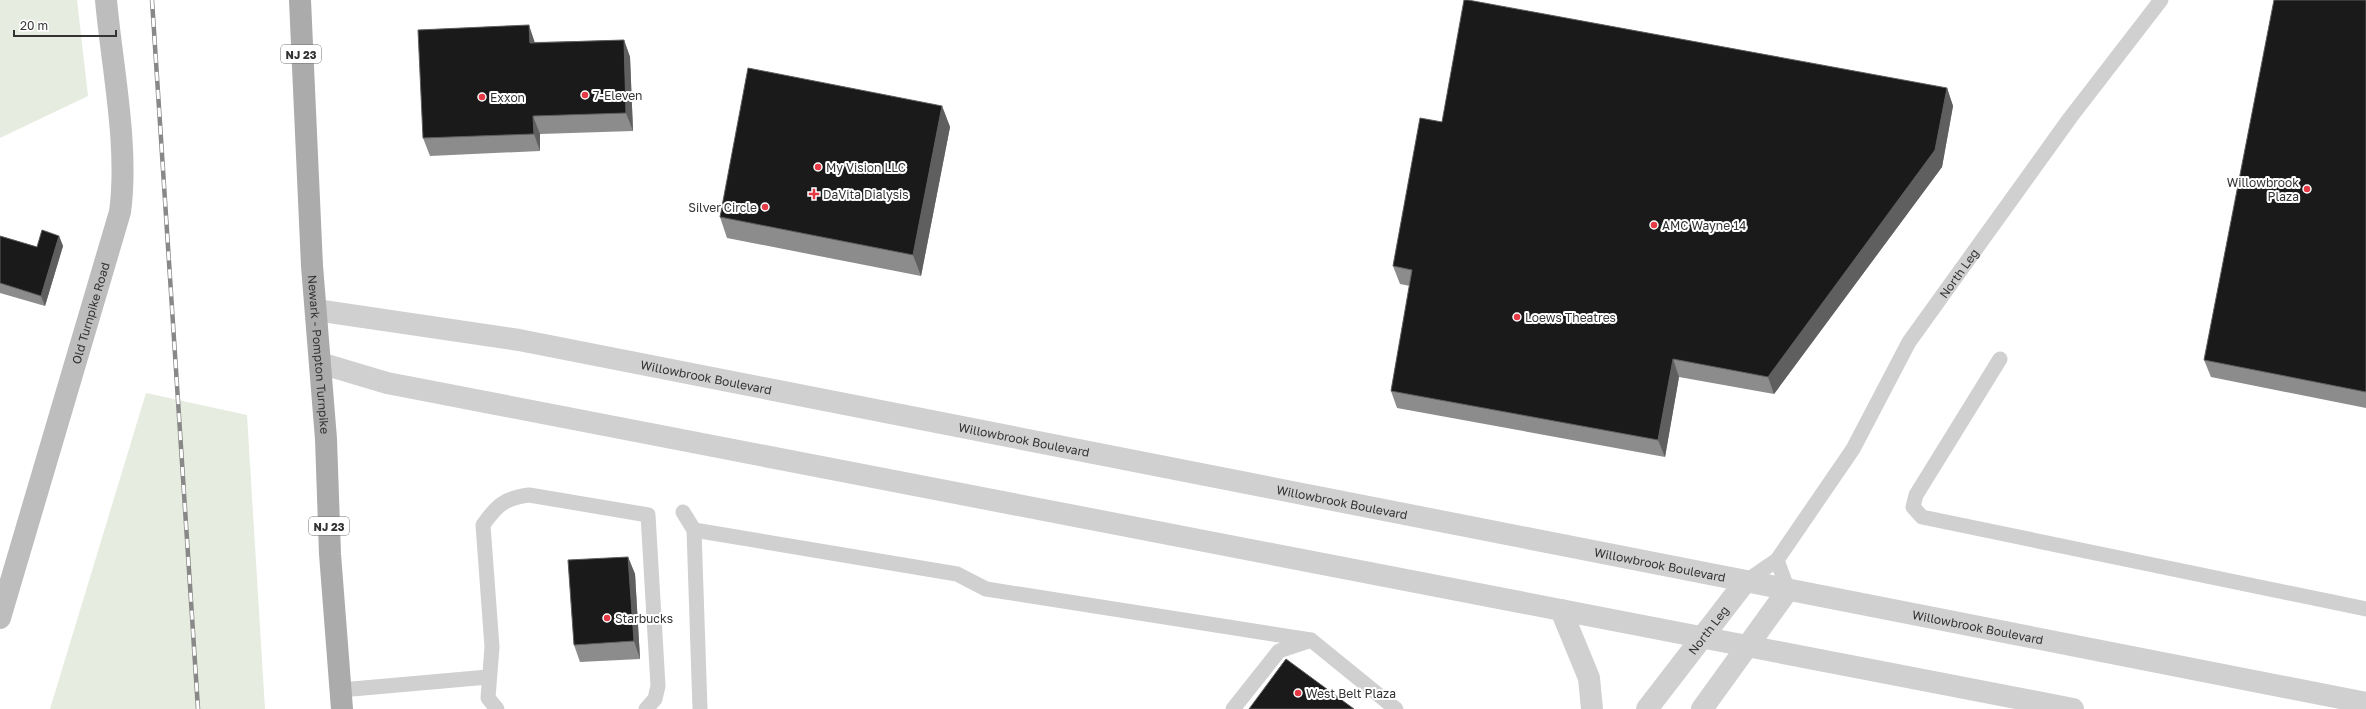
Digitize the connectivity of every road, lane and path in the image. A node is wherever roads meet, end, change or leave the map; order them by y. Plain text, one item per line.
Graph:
1 (106, 0) edge
2 (300, 0) edge
3 (2161, 0) edge
4 (316, 310) junction
5 (2000, 359) dead end
6 (320, 363) junction
7 (683, 512) dead end
8 (694, 530) junction
9 (1777, 560) junction
10 (1745, 582) junction
11 (1788, 590) junction
12 (2366, 609) edge
13 (1561, 610) junction
14 (0, 618) edge
15 (1702, 637) junction
16 (1312, 640) junction
17 (1748, 646) junction
18 (488, 677) junction
19 (341, 700) edge
20 (2366, 703) edge
21 (497, 709) edge
22 (646, 709) edge
23 (700, 709) edge
24 (1233, 709) edge
25 (1396, 709) edge
26 (1592, 709) edge
27 (1648, 709) edge
28 (1702, 709) edge
29 (2073, 709) edge

1 - 14 street, Old Turnpike Road
2 - 4 main road, Newark - Pompton Turnpike / NJ 23
3 - 9 lane, North Leg
4 - 6 main road, Newark - Pompton Turnpike / NJ 23
4 - 10 street, Willowbrook Boulevard
5 - 12 lane
6 - 13 street
6 - 19 main road, Newark - Pompton Turnpike / NJ 23
7 - 8 lane
8 - 16 lane
8 - 23 lane
9 - 10 lane, North Leg
9 - 11 lane
10 - 11 street, Willowbrook Boulevard
10 - 15 street, North Leg
11 - 17 street
11 - 20 street, Willowbrook Boulevard
13 - 15 street
13 - 26 street
15 - 17 street
15 - 27 street, North Leg
16 - 24 lane
16 - 25 lane
17 - 28 street
17 - 29 street
18 - 19 lane
18 - 21 lane
18 - 22 lane

